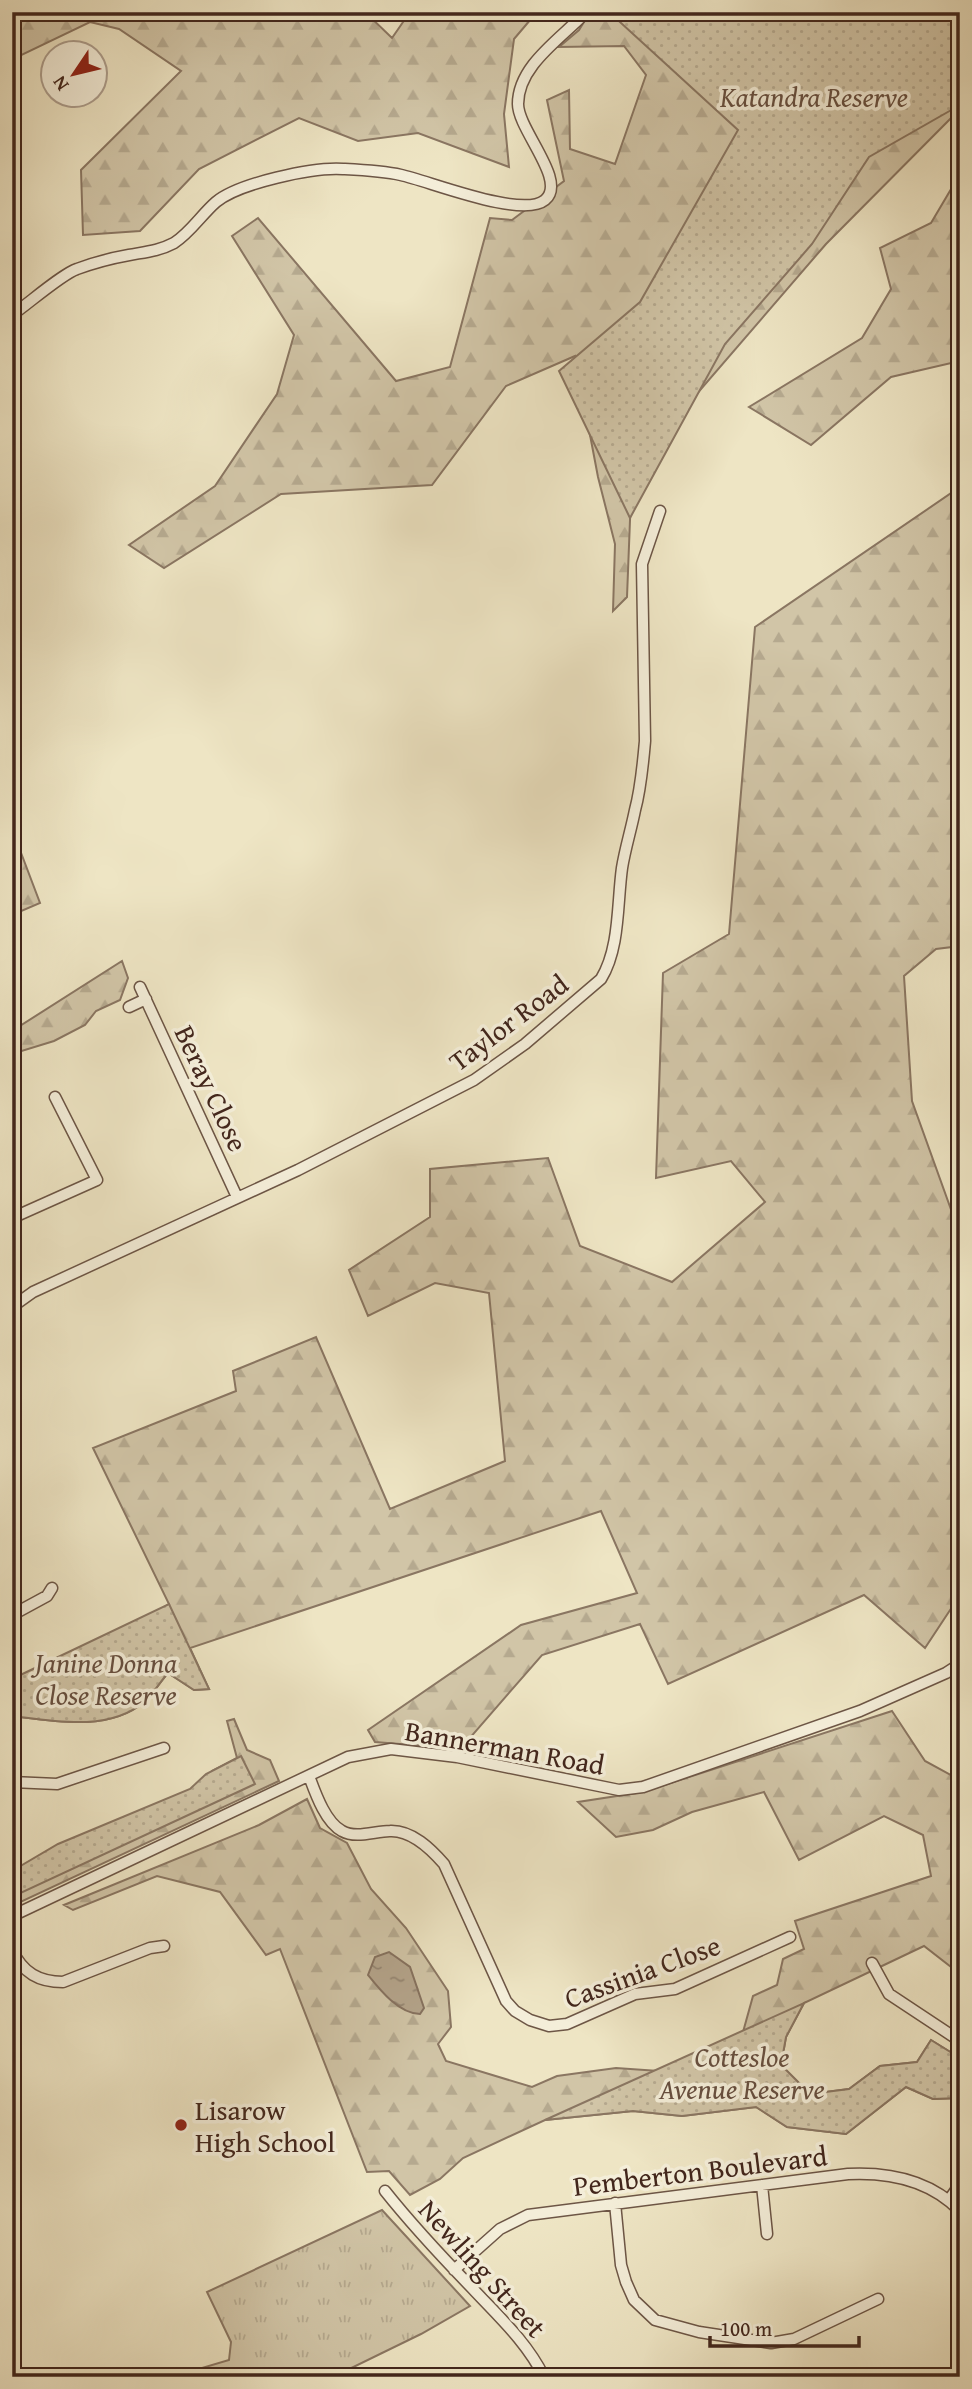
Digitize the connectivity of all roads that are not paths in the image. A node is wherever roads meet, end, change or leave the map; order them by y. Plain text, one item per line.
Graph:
1 (586, 12) edge
2 (12, 314) edge
3 (660, 511) dead end
4 (140, 987) dead end
5 (146, 999) junction
6 (129, 1007) dead end
7 (55, 1097) dead end
8 (237, 1197) junction
9 (12, 1217) edge
10 (12, 1307) edge
11 (52, 1588) dead end
12 (12, 1615) edge
13 (960, 1664) edge
14 (164, 1748) dead end
15 (309, 1776) junction
16 (12, 1782) edge
17 (12, 1916) edge
18 (790, 1937) dead end
19 (164, 1945) dead end
20 (12, 1950) edge
21 (872, 1963) dead end
22 (960, 2041) edge
23 (960, 2184) edge
24 (762, 2185) junction
25 (385, 2191) dead end
26 (949, 2200) junction
27 (615, 2203) junction
28 (960, 2211) edge
29 (767, 2234) dead end
30 (454, 2270) junction
31 (878, 2299) dead end
32 (544, 2377) edge

1 - 2 street
3 - 8 street, Taylor Road
4 - 5 street, Beray Close
5 - 6 street, Beray Close
5 - 8 street, Beray Close
7 - 9 street
8 - 10 street, Taylor Road
11 - 12 street
13 - 15 street, Bannerman Road
14 - 16 street
15 - 17 street, Bannerman Road
15 - 18 street, Cassinia Close
19 - 20 street
21 - 22 street
23 - 26 street
24 - 26 street, Pemberton Boulevard
24 - 27 street, Pemberton Boulevard
24 - 29 street
25 - 30 street, Newling Street
26 - 28 street, Pemberton Boulevard
27 - 30 street, Pemberton Boulevard
27 - 31 street
30 - 32 street, Newling Street

